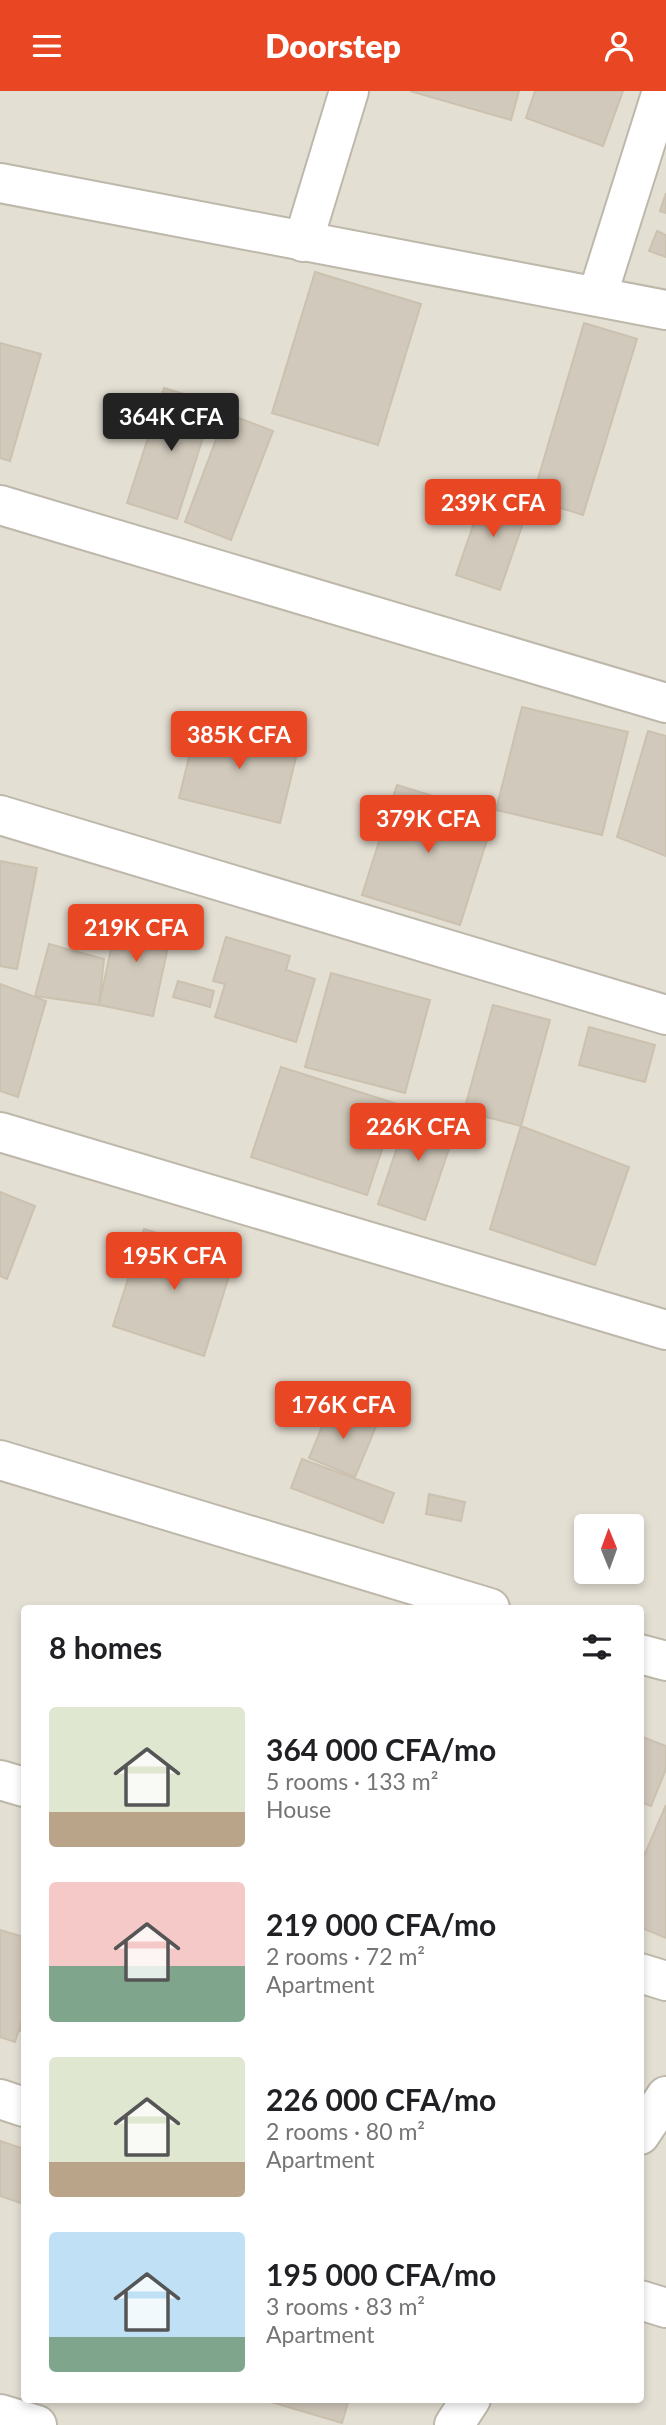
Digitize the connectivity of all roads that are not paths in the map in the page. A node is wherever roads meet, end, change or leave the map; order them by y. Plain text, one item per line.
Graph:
1 (349, 91) edge
2 (662, 91) edge
3 (0, 183) edge
4 (303, 242) junction
5 (597, 297) junction
6 (666, 310) edge
7 (0, 505) edge
8 (666, 703) edge
9 (0, 815) edge
10 (666, 1015) edge
11 (0, 1132) edge
12 (666, 1330) edge
13 (0, 1460) edge
14 (480, 1605) edge
15 (644, 1655) edge
16 (666, 1661) edge
17 (0, 1780) edge
18 (21, 1786) edge
19 (644, 1974) edge
20 (666, 1981) edge
21 (666, 2096) edge
22 (0, 2099) edge
23 (21, 2106) edge
24 (644, 2129) edge
25 (644, 2301) edge
26 (666, 2308) edge
27 (468, 2403) edge
28 (0, 2414) edge
29 (37, 2425) edge
30 (454, 2425) edge

1 - 4 street
2 - 5 street
3 - 4 street
4 - 5 street
5 - 6 street
7 - 8 street
9 - 10 street
11 - 12 street
13 - 14 street
15 - 16 street
17 - 18 street
19 - 20 street
21 - 24 street
22 - 23 street
25 - 26 street
27 - 30 street
28 - 29 street

